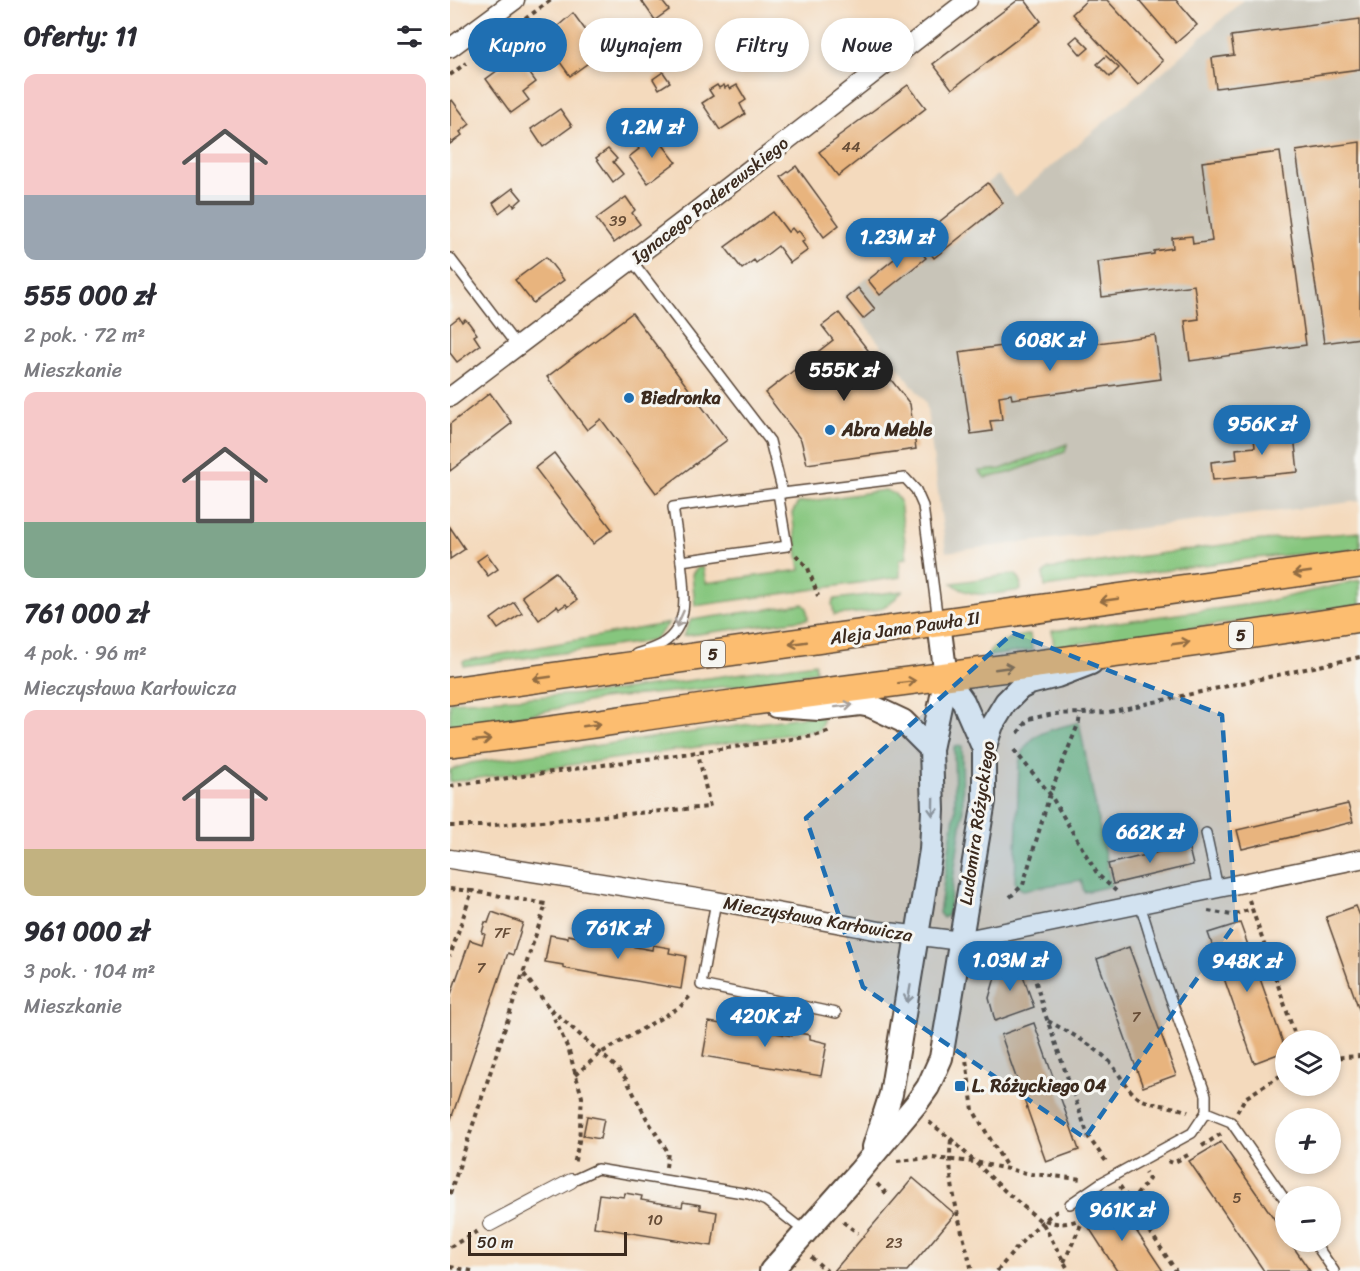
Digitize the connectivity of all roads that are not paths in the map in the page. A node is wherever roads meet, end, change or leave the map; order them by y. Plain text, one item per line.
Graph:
1 (515, 0) edge
2 (968, 0) edge
3 (450, 48) edge
4 (450, 258) edge
5 (632, 261) junction
6 (517, 346) junction
7 (450, 397) edge
8 (781, 493) junction
9 (681, 561) junction
10 (1360, 564) edge
11 (1360, 618) edge
12 (939, 623) junction
13 (1123, 651) junction
14 (584, 672) junction
15 (946, 677) junction
16 (450, 691) edge
17 (745, 702) junction
18 (450, 743) edge
19 (931, 749) junction
20 (984, 749) junction
21 (1206, 833) dead end
22 (450, 859) edge
23 (1360, 859) edge
24 (1218, 888) junction
25 (716, 901) junction
26 (1133, 906) junction
27 (918, 936) junction
28 (961, 941) junction
29 (836, 1013) dead end
30 (1206, 1112) junction
31 (870, 1160) junction
32 (571, 1181) joint
33 (1276, 1186) edge
34 (1070, 1203) road end
35 (490, 1224) road end
36 (806, 1233) junction
37 (1321, 1252) edge
38 (771, 1271) edge
39 (1334, 1271) edge

1 - 3 street
2 - 5 street, Ignacego Paderewskiego
4 - 6 lane
5 - 6 street, Ignacego Paderewskiego
5 - 8 lane
6 - 7 street, Ignacego Paderewskiego
8 - 9 lane
8 - 9 lane
8 - 12 lane
9 -> 14 lane
10 -> 12 main road, Aleja Jana Pawła II / 5
13 -> 11 main road, 5
12 -> 14 main road, Aleja Jana Pawła II / 5
12 - 15 street
15 -> 13 main road, 5
13 - 20 street, Ludomira Różyckiego
14 -> 16 main road, Aleja Jana Pawła II / 5
17 -> 15 main road, 5
15 - 19 street, Ludomira Różyckiego
15 - 20 street
18 -> 17 main road, 5
17 -> 19 street
19 -> 27 street, Ludomira Różyckiego
20 - 28 street, Ludomira Różyckiego
21 - 24 lane
22 - 25 street, Mieczysława Karłowicza
23 - 24 street, Mieczysława Karłowicza
24 - 26 street, Mieczysława Karłowicza
25 - 27 street, Mieczysława Karłowicza
25 - 29 lane
26 - 28 street, Mieczysława Karłowicza
26 - 30 lane
27 - 28 street, Mieczysława Karłowicza
27 -> 31 street, Ludomira Różyckiego
28 - 31 street, Ludomira Różyckiego
30 - 33 lane
30 - 34 lane
31 - 36 street, Ludomira Różyckiego
32 - 35 street
32 - 36 lane
36 - 38 street, Ludomira Różyckiego
37 - 39 lane

